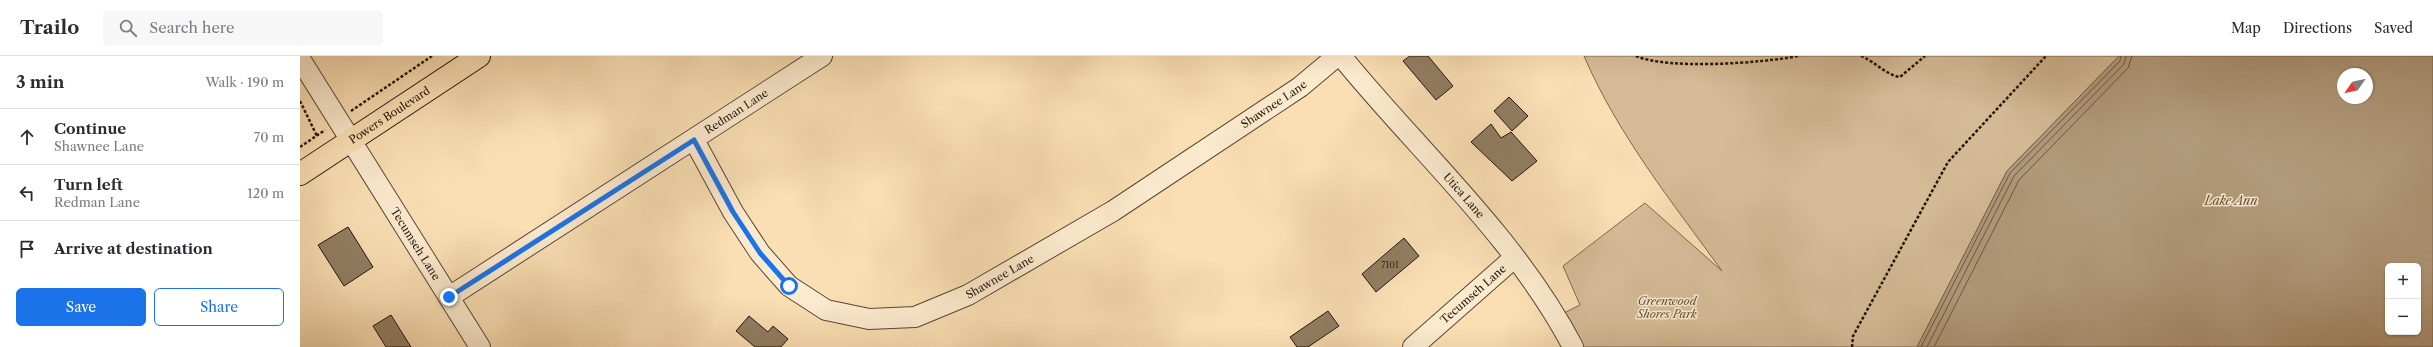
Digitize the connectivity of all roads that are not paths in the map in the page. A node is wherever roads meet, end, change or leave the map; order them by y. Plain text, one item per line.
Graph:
1 (479, 56) edge
2 (822, 56) edge
3 (1337, 56) edge
4 (1341, 56) edge
5 (300, 59) edge
6 (694, 140) junction
7 (351, 141) junction
8 (300, 174) edge
9 (1514, 258) junction
10 (449, 297) junction
11 (480, 347) edge
12 (1413, 347) edge
13 (1573, 347) edge

1 - 7 main road, Powers Boulevard
2 - 6 street, Redman Lane
3 - 6 street, Shawnee Lane
4 - 9 street, Utica Lane
5 - 7 street, Tecumseh Lane
6 - 10 street, Redman Lane
7 - 8 main road, Powers Boulevard
7 - 10 street, Tecumseh Lane
9 - 12 street, Tecumseh Lane
9 - 13 street, Utica Lane
10 - 11 street, Tecumseh Lane

